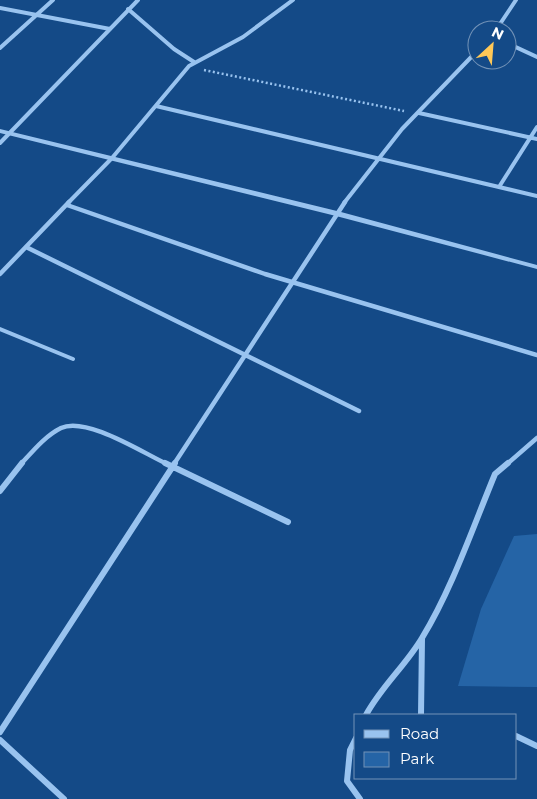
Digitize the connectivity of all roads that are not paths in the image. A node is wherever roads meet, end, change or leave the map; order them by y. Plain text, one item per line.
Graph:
1 (52, 0) edge
2 (138, 0) edge
3 (293, 0) edge
4 (516, 0) edge
5 (0, 8) edge
6 (128, 10) junction
7 (39, 14) junction
8 (503, 20) edge
9 (110, 29) junction
10 (0, 48) edge
11 (517, 48) edge
12 (537, 57) edge
13 (467, 60) edge
14 (194, 62) junction
15 (156, 106) junction
16 (419, 113) junction
17 (537, 127) edge
18 (0, 131) edge
19 (11, 134) junction
20 (529, 138) junction
21 (537, 139) edge
22 (0, 143) edge
23 (112, 158) junction
24 (378, 158) junction
25 (499, 187) junction
26 (537, 196) edge
27 (67, 205) junction
28 (338, 214) junction
29 (26, 247) junction
30 (537, 267) edge
31 (0, 274) edge
32 (292, 282) junction
33 (0, 329) edge
34 (246, 353) junction
35 (537, 355) edge
36 (73, 359) dead end
37 (359, 411) dead end
38 (537, 438) edge
39 (172, 466) junction
40 (1, 488) edge
41 (288, 522) dead end
42 (422, 639) junction
43 (366, 714) edge
44 (421, 714) edge
45 (0, 732) edge
46 (517, 736) edge
47 (0, 740) edge
48 (354, 742) edge
49 (537, 746) edge
50 (64, 799) edge
51 (360, 799) edge

1 - 7 street
2 - 6 street
3 - 14 street
4 - 8 street
5 - 7 street
6 - 9 street
6 - 14 street
7 - 9 street
7 - 10 street
9 - 19 street
11 - 12 street
13 - 16 street
14 - 15 street
15 - 23 street
15 - 24 street
16 - 20 street
16 - 24 street
17 - 20 street
18 - 19 street
19 - 22 street
19 - 23 street
20 - 21 street
20 - 25 street
23 - 27 street
23 - 28 street
24 - 25 street
24 - 28 street
25 - 26 street
27 - 29 street
27 - 32 street
28 - 30 street
28 - 32 street
29 - 31 street
29 - 34 street
32 - 34 street
32 - 35 street
33 - 36 lane
34 - 37 street
34 - 39 street
38 - 42 street
39 - 40 street
39 - 41 street
39 - 45 street
42 - 43 street
42 - 44 street
46 - 49 street
47 - 50 street
48 - 51 street

